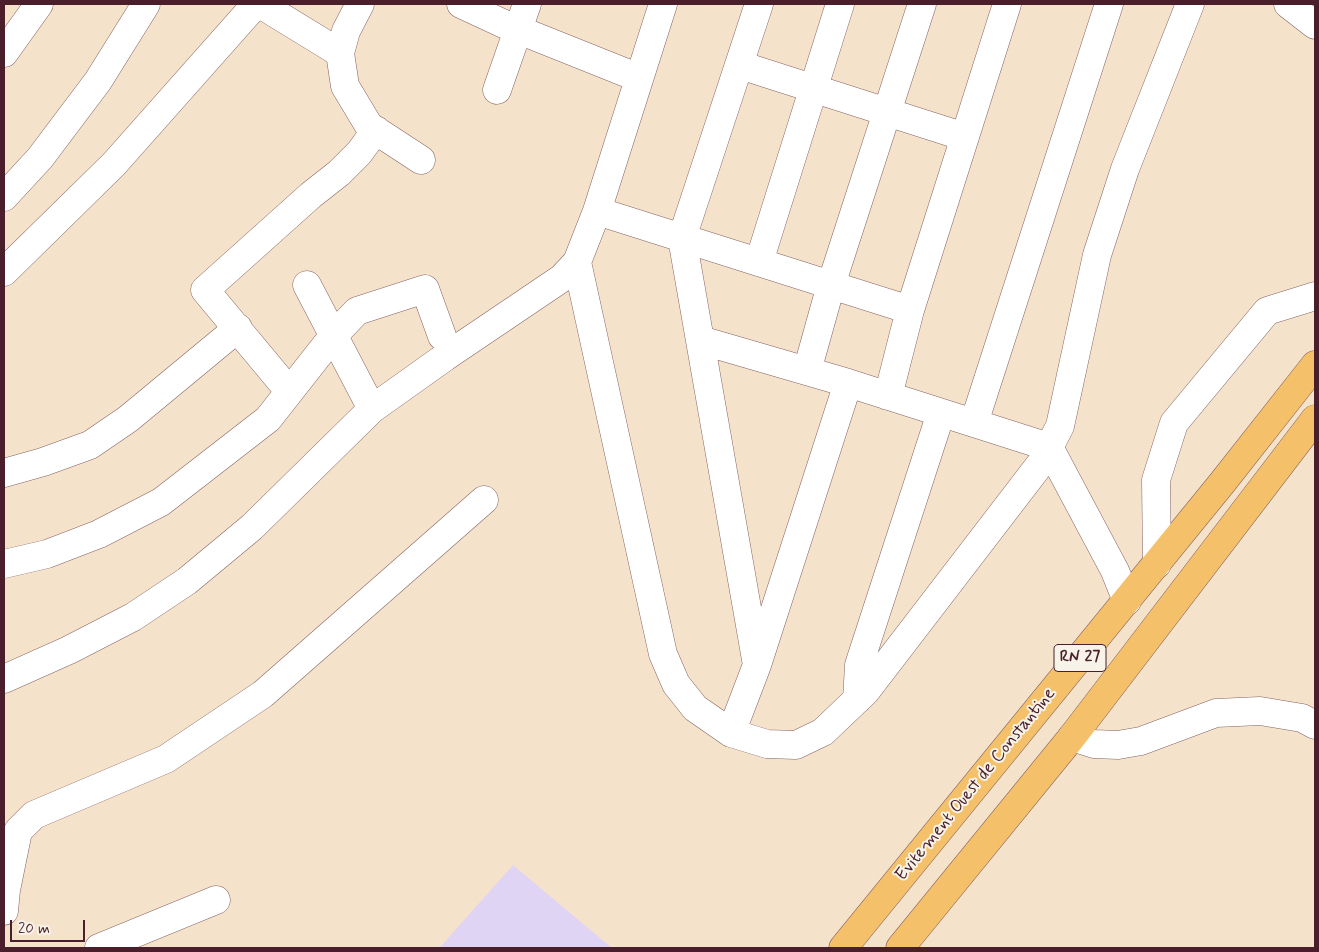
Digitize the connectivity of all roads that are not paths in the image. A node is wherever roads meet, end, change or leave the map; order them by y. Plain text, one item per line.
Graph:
1 (38, 4) edge
2 (146, 4) edge
3 (256, 4) edge
4 (260, 4) edge
5 (360, 4) edge
6 (461, 4) edge
7 (526, 4) edge
8 (663, 4) edge
9 (759, 4) edge
10 (840, 4) edge
11 (922, 4) edge
12 (1007, 4) edge
13 (1110, 4) edge
14 (1190, 4) edge
15 (1288, 4) edge
16 (1315, 25) edge
17 (518, 30) junction
18 (4, 53) edge
19 (340, 53) junction
20 (740, 65) junction
21 (639, 78) junction
22 (814, 89) junction
23 (498, 90) dead end
24 (888, 112) junction
25 (376, 130) junction
26 (965, 137) junction
27 (421, 160) dead end
28 (4, 197) edge
29 (597, 211) junction
30 (682, 238) junction
31 (577, 262) junction
32 (759, 262) junction
33 (4, 272) edge
34 (307, 285) dead end
35 (831, 285) junction
36 (1315, 296) edge
37 (910, 310) junction
38 (238, 328) junction
39 (334, 335) junction
40 (442, 336) dead end
41 (700, 340) junction
42 (1315, 365) edge
43 (807, 371) junction
44 (848, 383) junction
45 (289, 391) junction
46 (888, 396) junction
47 (372, 409) junction
48 (941, 413) junction
49 (1315, 419) edge
50 (974, 423) junction
51 (1049, 447) junction
52 (4, 473) edge
53 (484, 500) dead end
54 (4, 564) edge
55 (1157, 564) junction
56 (1127, 601) junction
57 (757, 665) junction
58 (4, 679) edge
59 (857, 700) junction
60 (1315, 726) edge
61 (731, 733) junction
62 (1072, 736) junction
63 (10, 833) edge
64 (216, 900) dead end
65 (4, 911) edge
66 (99, 948) edge
67 (844, 948) edge
68 (900, 948) edge

1 - 18 street
2 - 28 street
3 - 33 street
4 - 19 street
5 - 19 street
6 - 17 street
7 - 17 street
8 - 21 street
9 - 20 street
10 - 22 street
11 - 24 street
12 - 26 street
13 - 50 street
14 - 51 street
15 - 16 street
17 - 21 street
17 - 23 street
19 - 25 street
20 - 22 street
20 - 30 street
21 - 29 street
22 - 24 street
22 - 32 street
24 - 26 street
24 - 35 street
25 - 27 street
25 - 38 street
26 - 37 street
29 - 30 street
29 - 31 street
30 - 32 street
30 - 41 street
31 - 47 street
31 - 61 street
32 - 35 street
34 - 39 street
35 - 37 street
35 - 43 street
36 - 55 street
37 - 46 street
38 - 45 street
38 - 52 street
39 - 40 street
39 - 45 street
39 - 47 street
41 - 43 street
41 - 57 street
42 - 55 highway, Evitement Ouest de Constantine / RN 27
43 - 44 street
44 - 46 street
44 - 57 street
45 - 54 street
46 - 48 street
47 - 58 street
48 - 50 street
48 - 59 street
49 - 62 highway, RN 27
50 - 51 street
51 - 56 street
51 - 59 street
53 - 63 street
55 - 56 highway, Evitement Ouest de Constantine / RN 27
56 - 67 highway, Evitement Ouest de Constantine / RN 27
57 - 61 street
59 - 61 street
60 - 62 street
62 - 68 highway, RN 27
63 - 65 street
64 - 66 street

